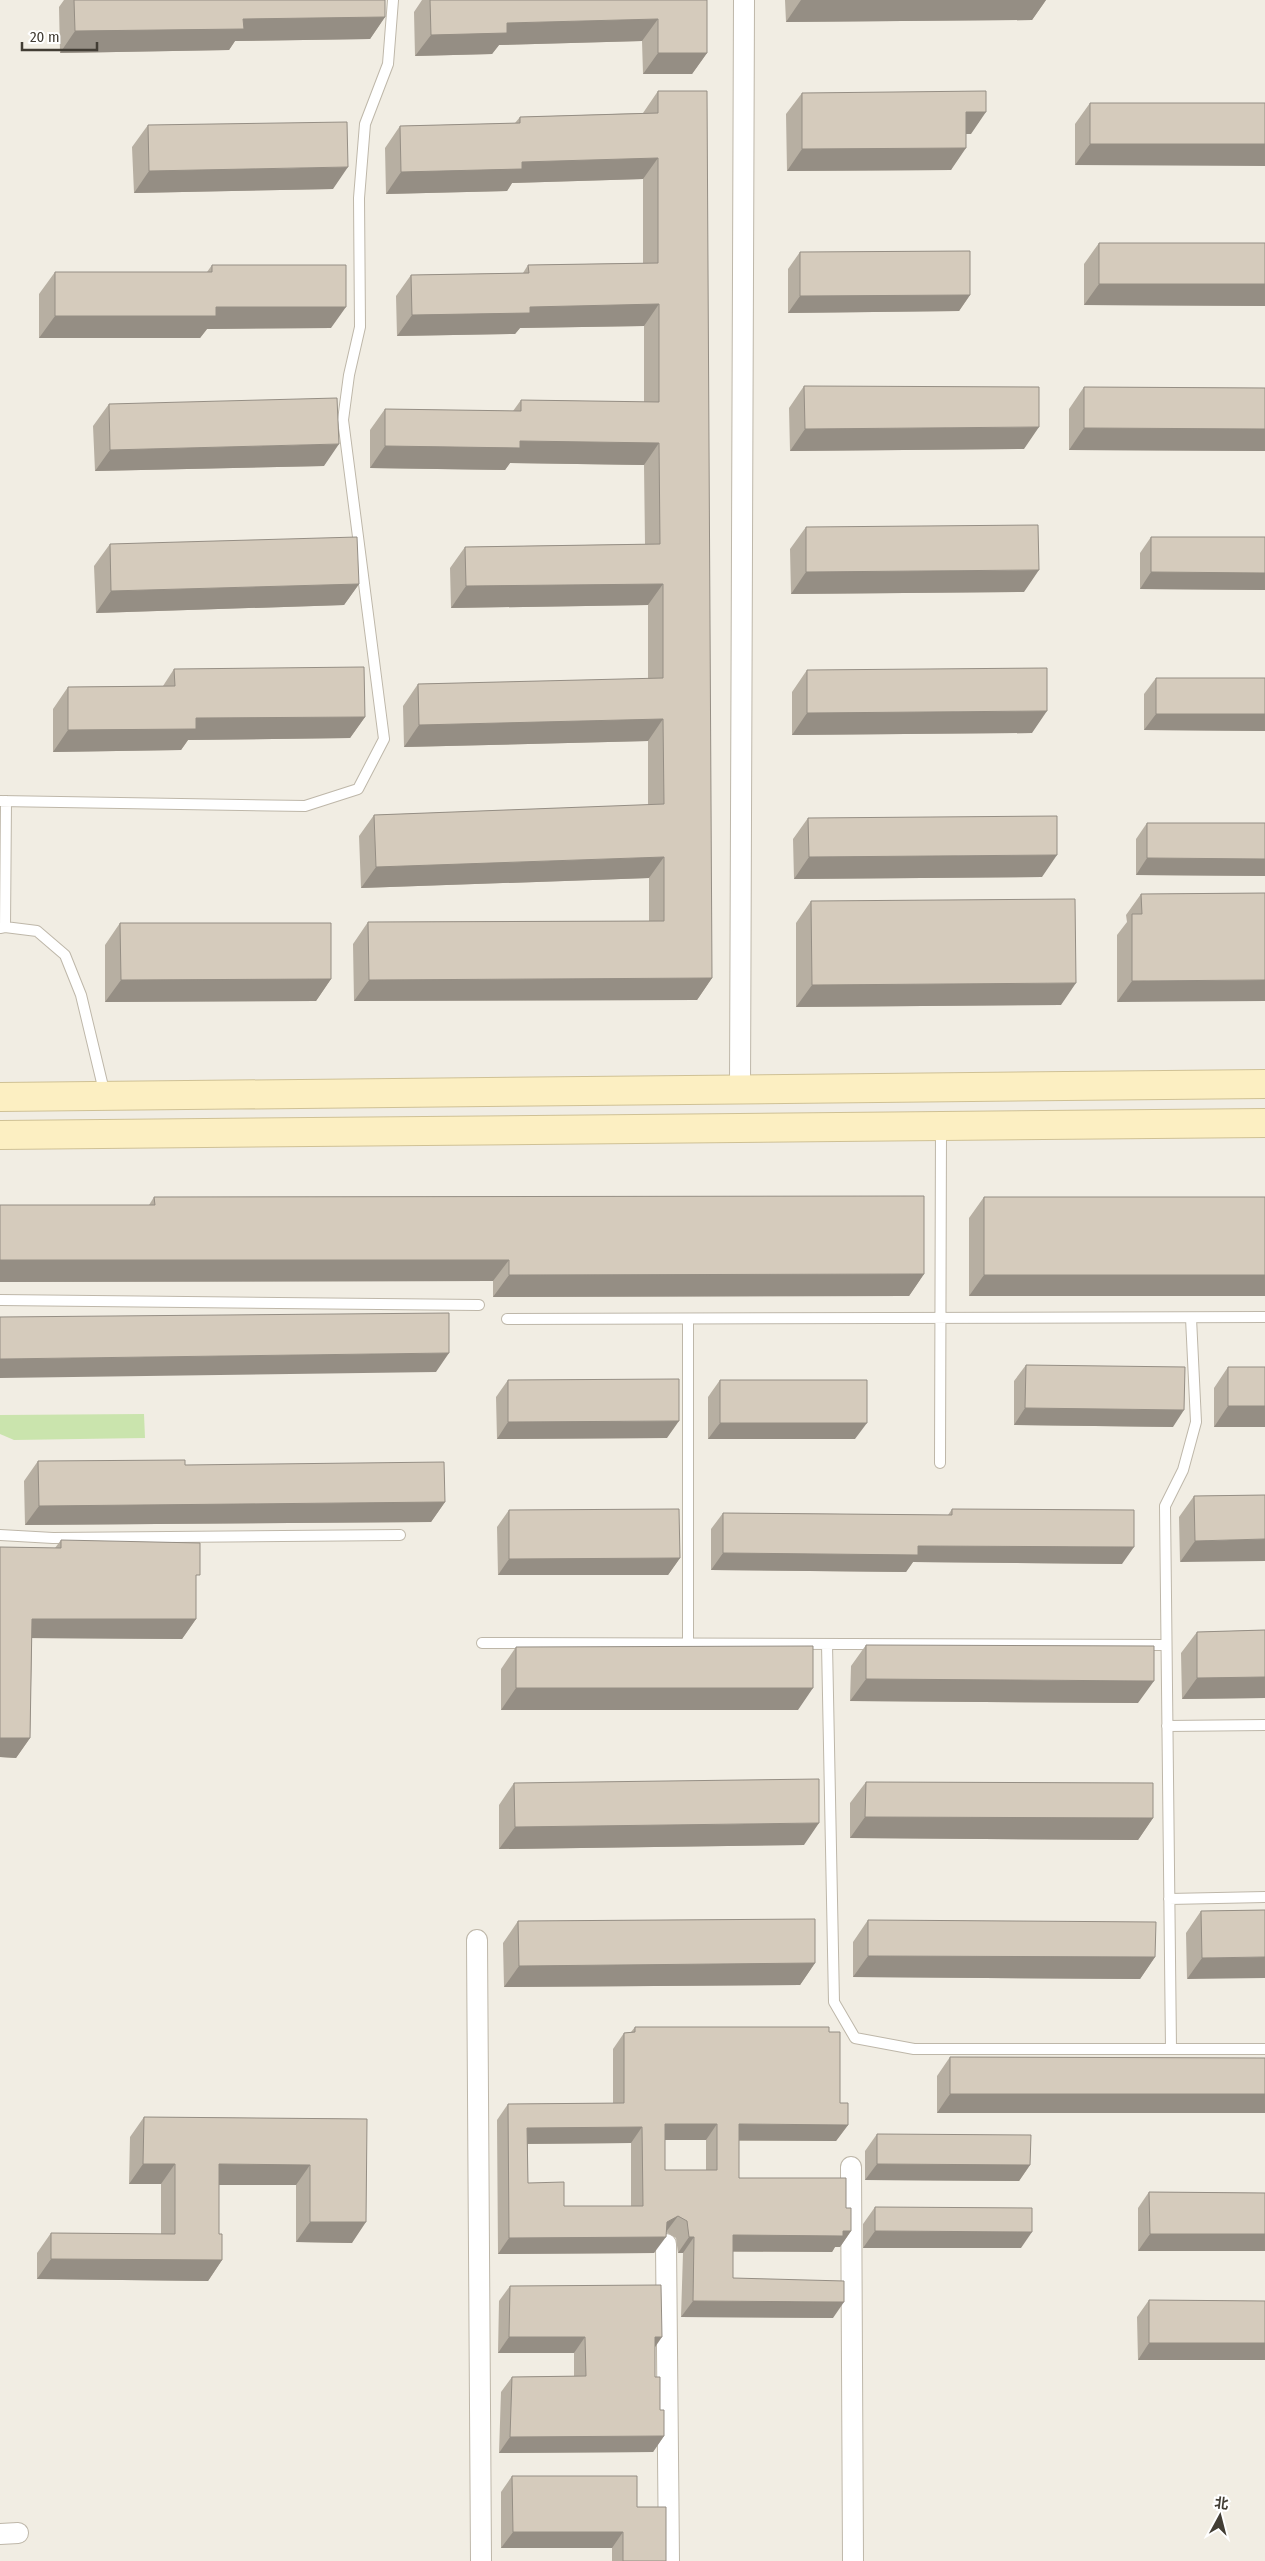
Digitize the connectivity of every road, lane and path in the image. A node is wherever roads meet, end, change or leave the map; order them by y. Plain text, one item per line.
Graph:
1 (393, 0) edge
2 (744, 0) edge
3 (3, 802) edge
4 (2, 927) edge
5 (1265, 1084) edge
6 (740, 1090) junction
7 (105, 1096) junction
8 (0, 1097) edge
9 (1265, 1123) edge
10 (941, 1126) junction
11 (0, 1135) edge
12 (0, 1300) edge
13 (479, 1305) dead end
14 (1191, 1318) junction
15 (1265, 1318) edge
16 (507, 1319) dead end
17 (688, 1319) junction
18 (940, 1319) junction
19 (940, 1463) dead end
20 (0, 1535) edge
21 (400, 1536) dead end
22 (482, 1643) dead end
23 (688, 1643) junction
24 (827, 1644) junction
25 (1166, 1645) junction
26 (1265, 1724) edge
27 (1167, 1726) junction
28 (1265, 1897) edge
29 (1169, 1899) junction
30 (477, 1940) dead end
31 (1170, 2049) junction
32 (1265, 2049) edge
33 (851, 2167) dead end
34 (666, 2244) edge
35 (481, 2561) edge
36 (669, 2561) edge
37 (853, 2561) edge

1 - 3 lane
2 - 6 street
3 - 4 lane
4 - 7 lane
5 - 6 main road
6 - 7 main road
7 - 8 main road
9 - 10 main road
10 - 11 main road
10 - 18 lane
12 - 13 lane
14 - 15 lane
14 - 18 lane
14 - 25 lane
16 - 17 lane
17 - 18 lane
17 - 23 lane
18 - 19 lane
20 - 21 lane
22 - 23 lane
23 - 24 lane
24 - 25 lane
24 - 31 lane
25 - 27 lane
26 - 27 lane
27 - 29 lane
28 - 29 lane
29 - 31 lane
30 - 35 street
31 - 32 lane
33 - 37 street
34 - 36 street

